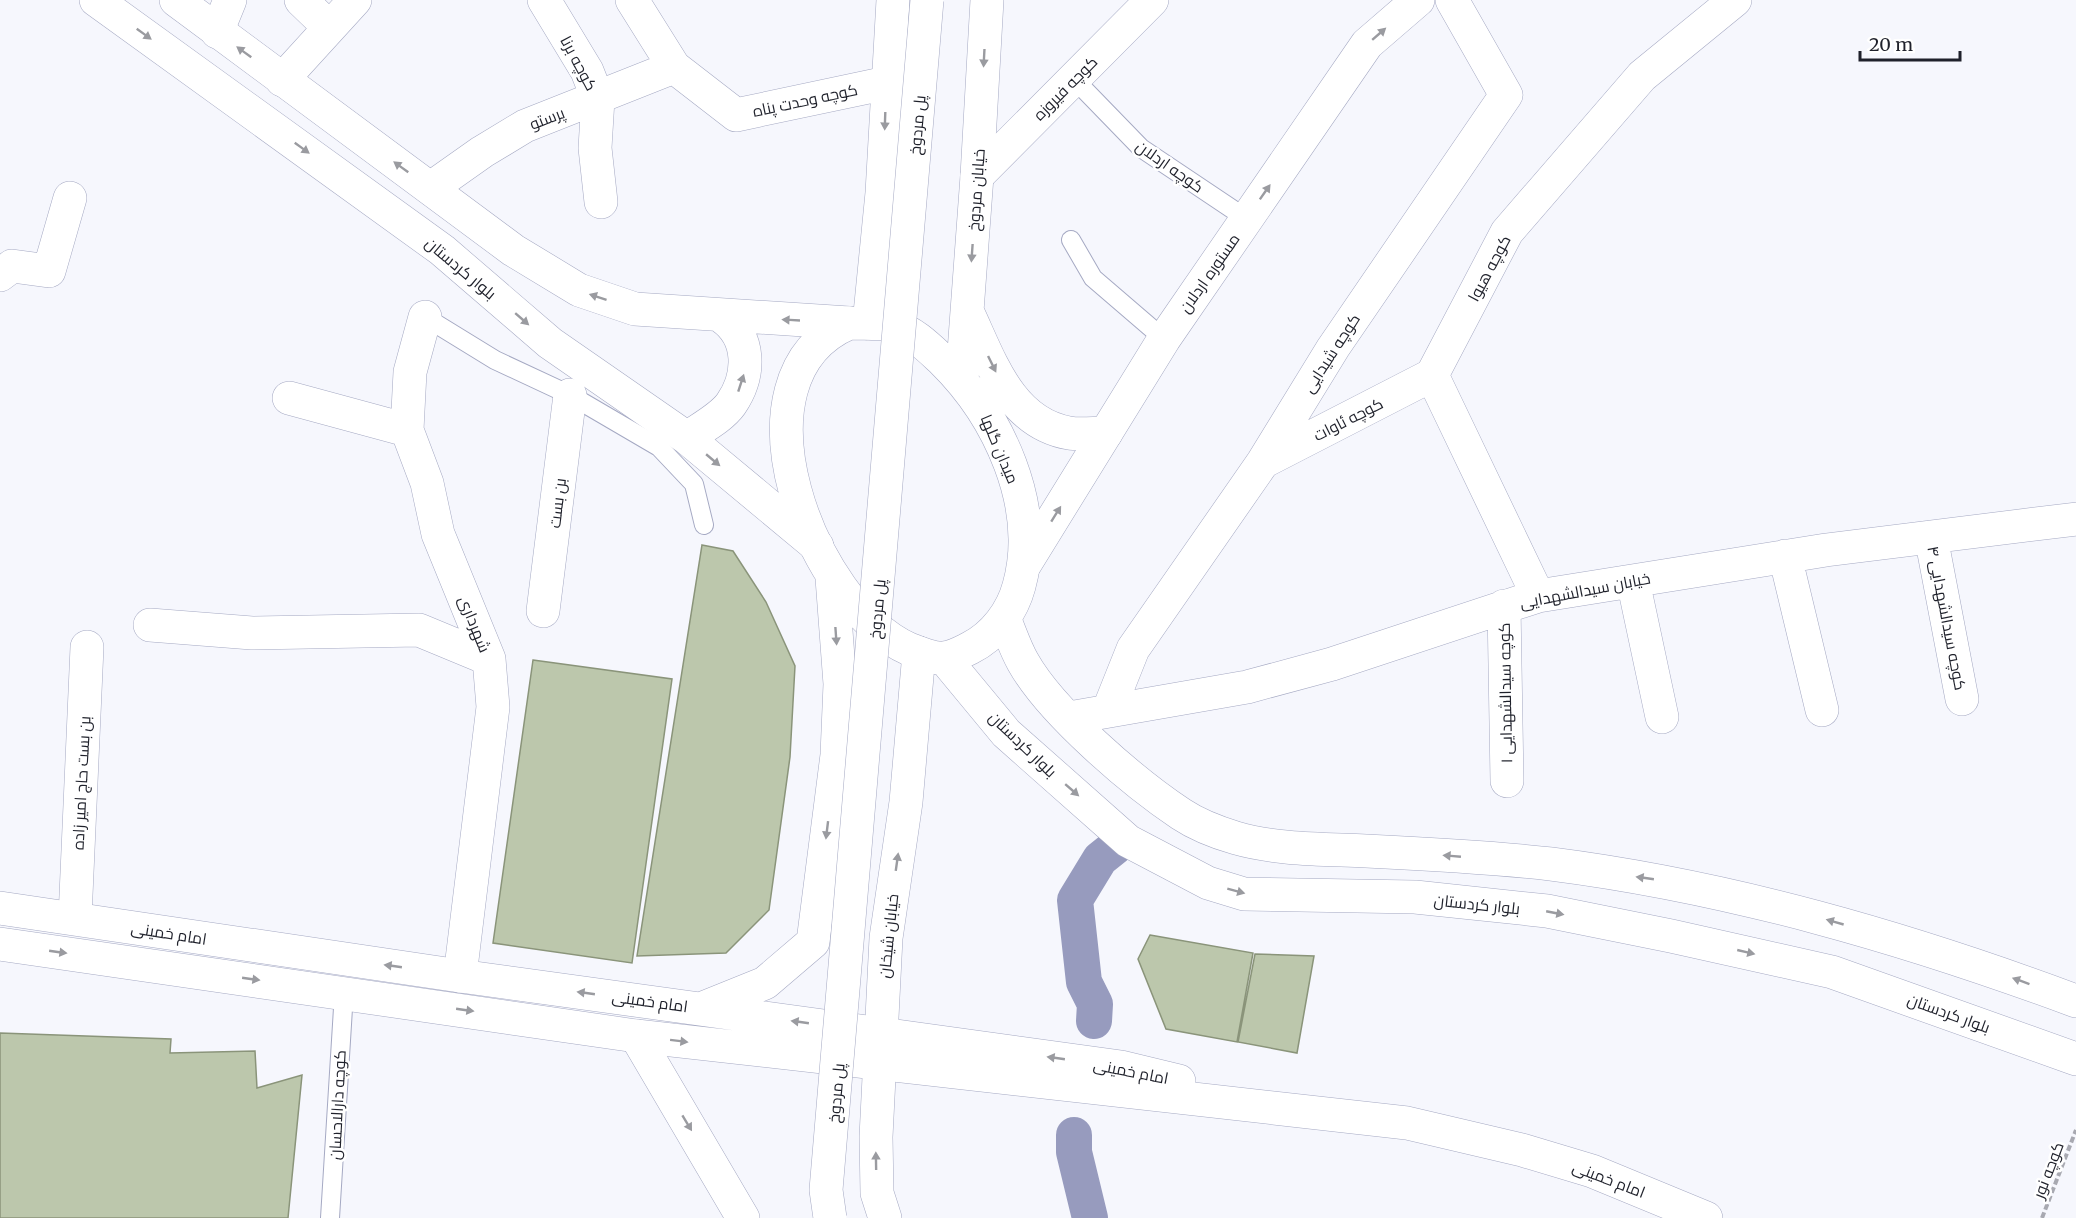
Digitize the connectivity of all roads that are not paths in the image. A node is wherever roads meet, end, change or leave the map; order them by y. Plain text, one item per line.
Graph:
1 (96, 0) edge
2 (176, 0) edge
3 (230, 0) edge
4 (302, 0) edge
5 (355, 0) edge
6 (544, 0) edge
7 (632, 0) edge
8 (893, 0) edge
9 (927, 0) edge
10 (987, 0) edge
11 (1152, 0) edge
12 (1418, 0) edge
13 (1452, 0) edge
14 (1735, 0) edge
15 (329, 27) junction
16 (217, 33) junction
17 (674, 67) junction
18 (1074, 79) junction
19 (282, 80) junction
20 (887, 82) junction
21 (598, 99) junction
22 (977, 176) junction
23 (431, 189) junction
24 (70, 198) dead end
25 (601, 202) dead end
26 (1247, 219) junction
27 (1071, 240) dead end
28 (0, 275) edge
29 (967, 311) junction
30 (425, 317) joint
31 (722, 317) junction
32 (859, 323) junction
33 (1164, 339) junction
34 (1432, 375) junction
35 (962, 379) junction
36 (570, 395) junction
37 (290, 398) dead end
38 (407, 430) junction
39 (1106, 433) junction
40 (687, 438) junction
41 (1263, 462) junction
42 (2076, 519) edge
43 (704, 525) dead end
44 (1931, 537) junction
45 (817, 546) junction
46 (1785, 556) junction
47 (1025, 564) junction
48 (832, 578) junction
49 (1632, 581) junction
50 (1538, 596) junction
51 (1504, 606) junction
52 (543, 611) dead end
53 (1004, 618) junction
54 (150, 625) dead end
55 (87, 647) dead end
56 (931, 656) junction
57 (489, 659) junction
58 (1962, 699) dead end
59 (1109, 709) junction
60 (1822, 710) dead end
61 (1662, 717) dead end
62 (1069, 718) junction
63 (1507, 781) dead end
64 (0, 908) edge
65 (75, 918) junction
66 (0, 944) edge
67 (460, 975) junction
68 (344, 992) junction
69 (2076, 1001) edge
70 (702, 1008) junction
71 (636, 1036) junction
72 (880, 1049) junction
73 (2076, 1059) edge
74 (330, 1218) edge
75 (743, 1218) edge
76 (830, 1218) edge
77 (885, 1218) edge
78 (1706, 1218) edge

1 -> 40 main road, بلوار کردستان
2 - 16 main road
3 - 16 main road
4 - 15 main road
5 - 15 main road
6 - 21 main road, کوچه برنا
7 - 17 main road, کوچه وحدت پناه
8 - 20 main road
9 - 76 main road, پل مردوخ, bridge
10 -> 22 main road, خیابان مردوخ
11 - 18 main road, کوچه فیروزه
26 -> 12 main road, مستوره اردلان
13 - 41 main road, کوچه شیدایی
14 - 34 main road, کوچه هیوا
15 - 19 main road
19 -> 16 main road
17 - 20 main road, کوچه وحدت پناه
17 - 21 main road, پرستو
18 - 22 main road, کوچه فیروزه
18 - 26 lane, کوچه اردلان
23 -> 19 main road
20 -> 32 main road
21 - 23 main road, پرستو
21 - 25 main road, کوچه برنا
22 -> 29 main road, خیابان مردوخ
31 -> 23 main road
24 - 28 main road
26 - 33 main road, مستوره اردلان
27 - 33 lane
29 - 35 main road, خیابان مردوخ
29 -> 39 main road
30 - 36 lane
30 - 38 main road, شهرداری
32 -> 31 main road
40 -> 31 main road
32 - 35 main road, میدان گلها
32 - 45 main road
33 - 39 main road, مستوره اردلان
34 - 41 main road, کوچه ئاوات
34 - 50 main road
35 - 47 main road, میدان گلها
36 - 43 lane
36 - 52 main road, بن بست
37 - 38 main road
38 - 57 main road, شهرداری
47 -> 39 main road, مستوره اردلان
40 -> 45 main road, بلوار کردستان
41 - 59 main road, کوچه شیدایی
42 - 44 main road, خیابان سیدالشهدایی
44 - 46 main road, خیابان سیدالشهدایی
44 - 58 main road, کوچه سیدالشهدایی ۴
45 - 48 main road
46 - 49 main road, خیابان سیدالشهدایی
46 - 60 main road
47 - 53 main road, میدان گلها
48 - 56 main road
48 -> 70 main road
49 - 50 main road, خیابان سیدالشهدایی
49 - 61 main road
50 - 51 main road, خیابان سیدالشهدایی
51 - 59 main road, خیابان سیدالشهدایی
51 - 63 main road, کوچه سیدالشهدایی ۱
53 - 56 main road, میدان گلها
53 - 62 main road
54 - 57 main road
55 - 65 main road, بن بست حاج امیر زاده
72 -> 56 main road, خیابان شیخان
56 -> 73 main road, بلوار کردستان
57 - 67 main road, شهرداری
59 - 62 main road, خیابان سیدالشهدایی
69 -> 62 main road
64 - 65 main road, امام خمینی
67 -> 65 main road, امام خمینی
66 -> 68 main road, امام خمینی
70 -> 67 main road, امام خمینی
68 -> 71 main road, امام خمینی
68 - 74 lane, کوچه دارالاحسان
72 -> 70 main road, امام خمینی
71 -> 72 main road, امام خمینی
71 -> 75 main road
77 -> 72 main road, خیابان شیخان
72 - 78 main road, امام خمینی

